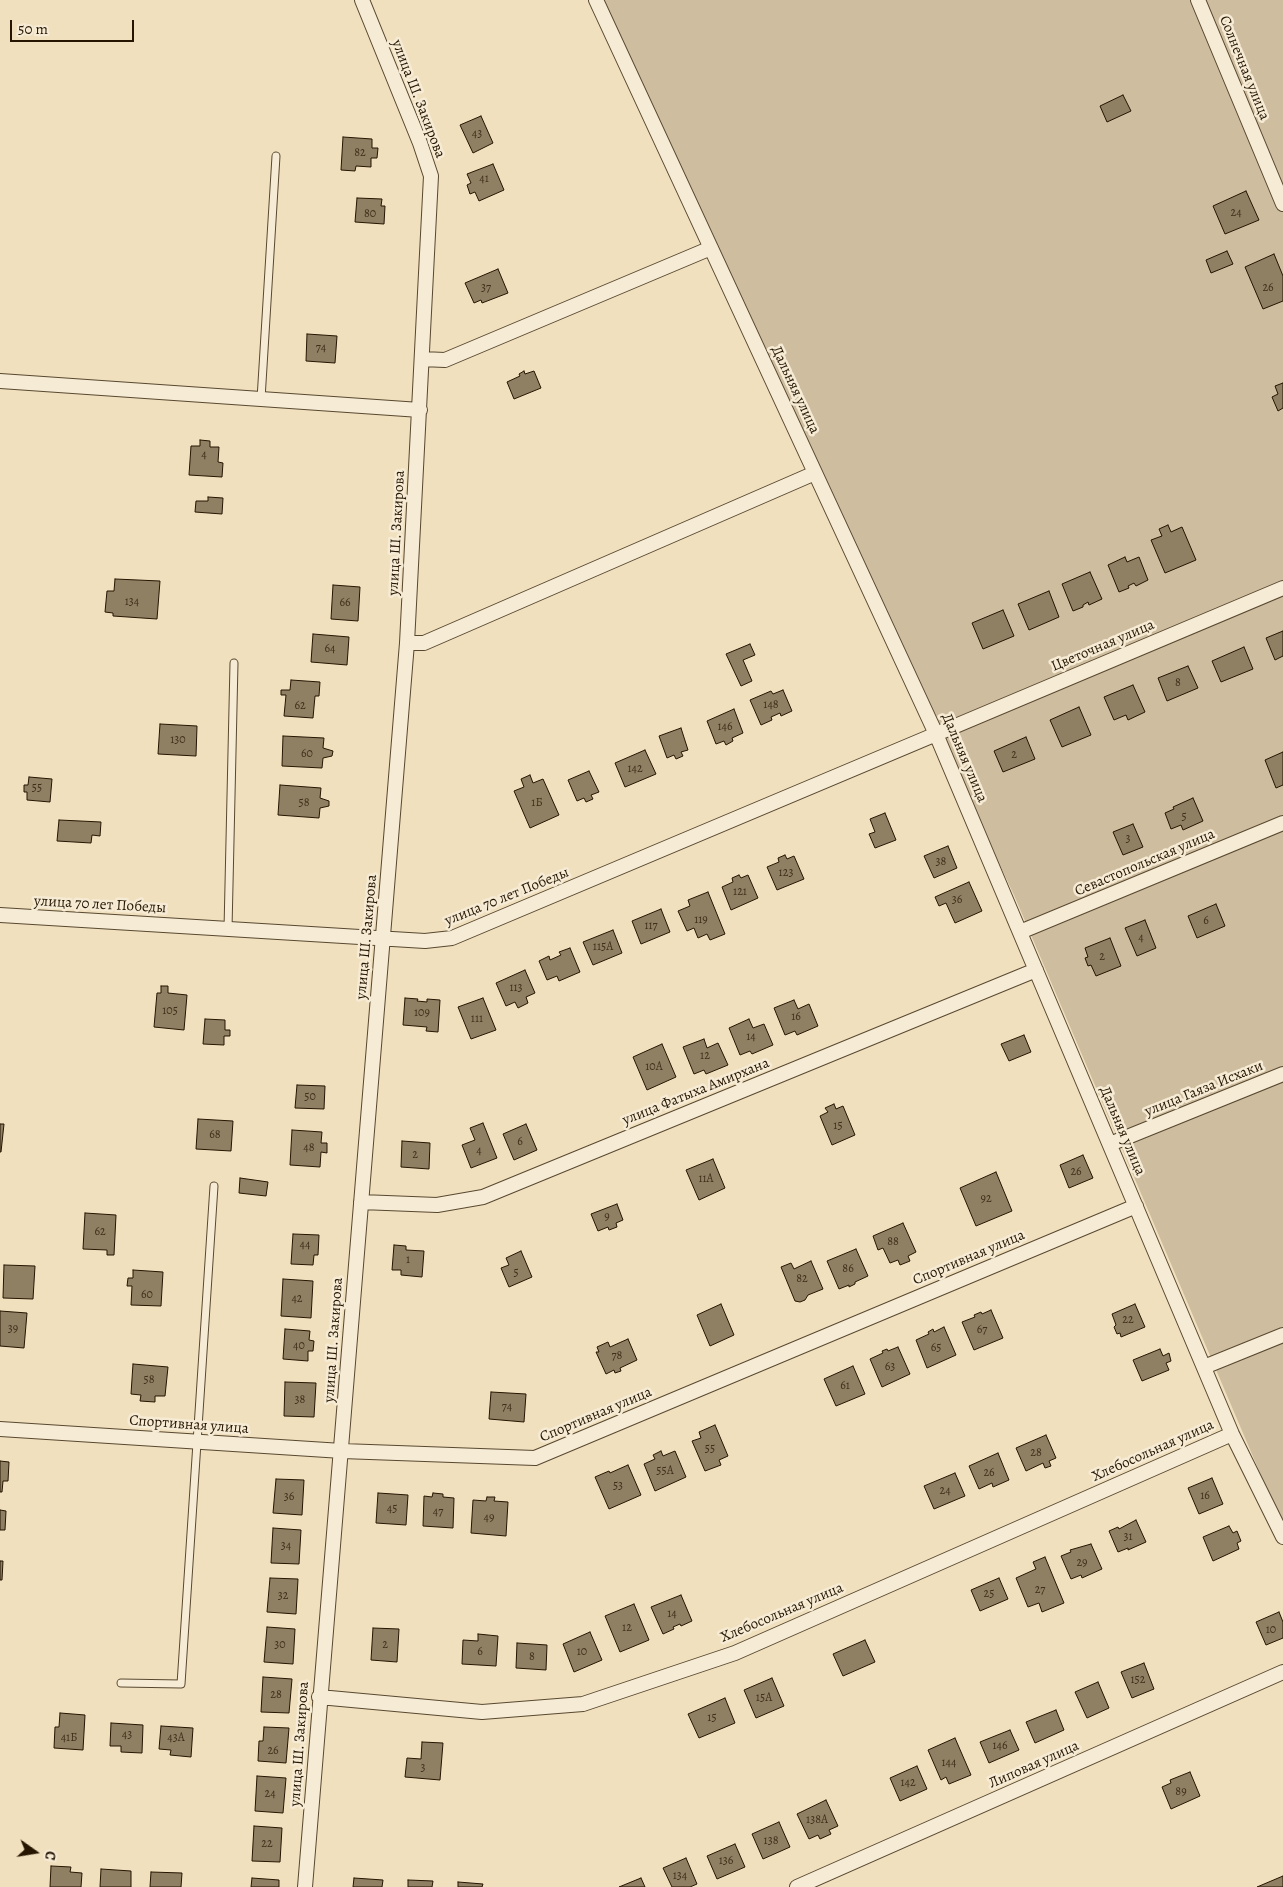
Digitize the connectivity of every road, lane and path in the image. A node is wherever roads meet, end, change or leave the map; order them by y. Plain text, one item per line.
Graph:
1 (362, 0) edge
2 (596, 0) edge
3 (1198, 0) edge
4 (276, 156) dead end
5 (1283, 204) edge
6 (711, 248) junction
7 (422, 359) junction
8 (0, 381) edge
9 (261, 399) junction
10 (420, 410) junction
11 (815, 473) junction
12 (1283, 588) edge
13 (407, 643) junction
14 (234, 663) dead end
15 (936, 734) junction
16 (1283, 823) edge
17 (0, 915) edge
18 (228, 929) junction
19 (1020, 932) junction
20 (383, 938) junction
21 (1036, 970) junction
22 (1283, 1074) edge
23 (1110, 1144) junction
24 (214, 1186) dead end
25 (361, 1202) junction
26 (1136, 1206) junction
27 (1283, 1335) edge
28 (1204, 1367) junction
29 (0, 1429) edge
30 (1232, 1434) junction
31 (196, 1442) junction
32 (342, 1451) junction
33 (1283, 1537) edge
34 (1283, 1672) edge
35 (122, 1683) dead end
36 (319, 1697) junction
37 (305, 1887) edge
38 (797, 1887) edge

1 - 7 street, улица Ш. Закирова
2 - 6 street, Дальняя улица
3 - 5 street, Солнечная улица
4 - 9 lane
6 - 7 street
6 - 11 street, Дальняя улица
7 - 10 street, улица Ш. Закирова
8 - 9 street
9 - 10 street
10 - 13 street, улица Ш. Закирова
11 - 13 street
11 - 15 street, Дальняя улица
12 - 15 street, Цветочная улица
13 - 20 street, улица Ш. Закирова
14 - 18 lane
15 - 19 street, Дальняя улица
15 - 20 street, улица 70 лет Победы
16 - 19 street, Севастопольская улица
17 - 18 street, улица 70 лет Победы
18 - 20 street, улица 70 лет Победы
19 - 21 street, Дальняя улица
20 - 25 street, улица Ш. Закирова
21 - 23 street, Дальняя улица
21 - 25 street, улица Фатыха Амирхана
22 - 23 street, улица Гаяза Исхаки
23 - 26 street, Дальняя улица
24 - 31 lane
25 - 32 street, улица Ш. Закирова
26 - 28 street, Дальняя улица
26 - 32 street, Спортивная улица
27 - 28 street
28 - 30 street, Дальняя улица
29 - 31 street, Спортивная улица
30 - 33 street, Дальняя улица
30 - 36 street, Хлебосольная улица
31 - 32 street, Спортивная улица
31 - 35 lane
32 - 36 street, улица Ш. Закирова
34 - 38 street, Липовая улица
36 - 37 street, улица Ш. Закирова

